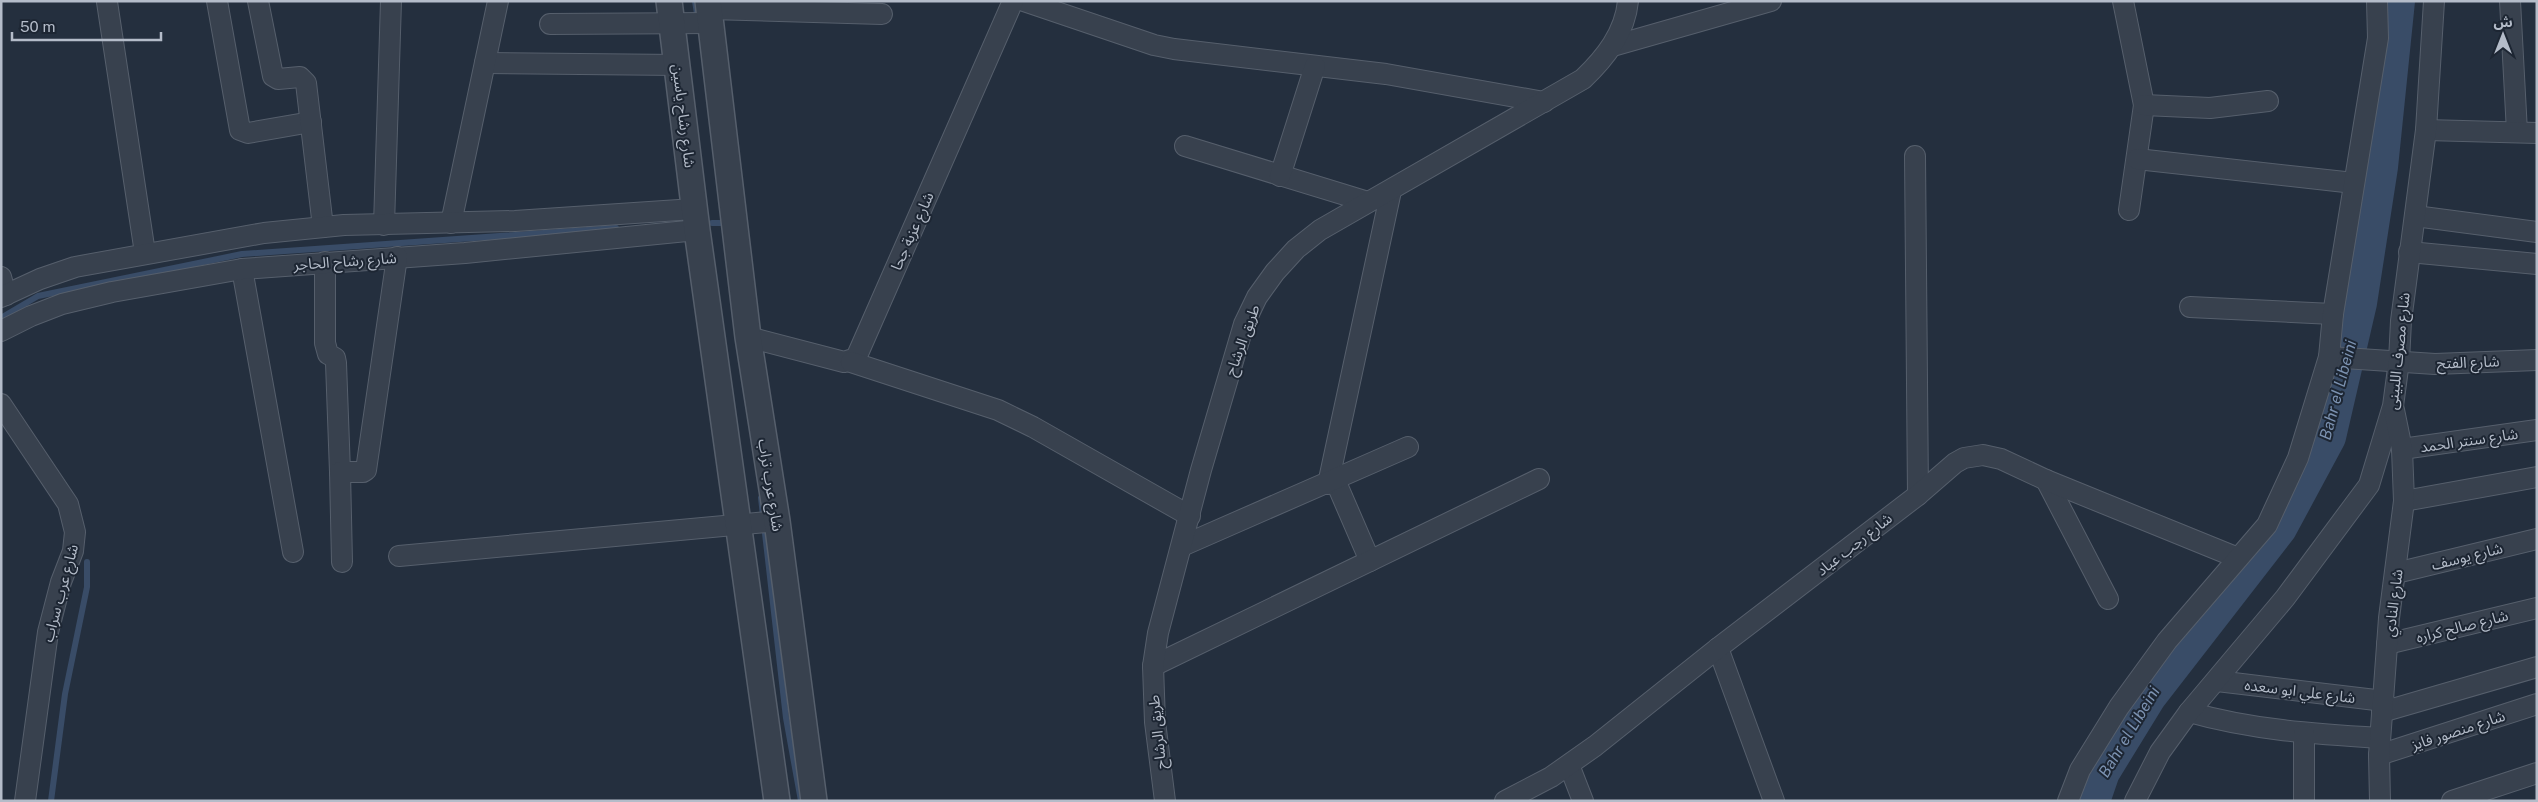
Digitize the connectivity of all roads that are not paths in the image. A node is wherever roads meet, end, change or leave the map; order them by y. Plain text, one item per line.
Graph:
1 (217, 1) edge
2 (258, 1) edge
3 (392, 1) edge
4 (498, 1) edge
5 (1013, 1) edge
6 (1024, 1) edge
7 (1628, 1) edge
8 (1771, 1) edge
9 (2123, 1) edge
10 (2377, 1) edge
11 (2434, 1) edge
12 (2510, 1) edge
13 (107, 2) edge
14 (882, 14) dead end
15 (694, 15) edge
16 (550, 24) dead end
17 (1613, 46) junction
18 (485, 63) junction
19 (677, 65) junction
20 (1315, 66) junction
21 (2268, 101) dead end
22 (1544, 102) junction
23 (2144, 105) junction
24 (310, 122) junction
25 (2426, 130) junction
26 (2527, 132) edge
27 (1185, 146) dead end
28 (1915, 156) dead end
29 (2136, 159) junction
30 (710, 173) junction
31 (1280, 176) junction
32 (2354, 183) junction
33 (1390, 191) junction
34 (1368, 202) junction
35 (2129, 210) dead end
36 (2415, 216) junction
37 (695, 220) junction
38 (451, 223) junction
39 (384, 225) junction
40 (323, 227) junction
41 (2537, 232) edge
42 (2409, 252) junction
43 (145, 253) junction
44 (397, 257) junction
45 (325, 262) junction
46 (2537, 264) edge
47 (242, 269) junction
48 (3, 290) edge
49 (2190, 308) dead end
50 (2333, 314) junction
51 (1, 331) edge
52 (748, 337) junction
53 (2328, 357) junction
54 (2537, 360) edge
55 (2399, 361) junction
56 (850, 362) junction
57 (1, 404) edge
58 (2393, 406) junction
59 (2537, 430) edge
60 (1408, 447) dead end
61 (2402, 449) junction
62 (340, 472) junction
63 (2537, 477) edge
64 (1539, 479) dead end
65 (2046, 480) junction
66 (1331, 482) junction
67 (1918, 495) junction
68 (2404, 501) junction
69 (1190, 516) junction
70 (773, 521) junction
71 (742, 524) junction
72 (2537, 539) edge
73 (1182, 546) junction
74 (293, 552) dead end
75 (399, 556) dead end
76 (2238, 558) junction
77 (1370, 561) junction
78 (342, 562) dead end
79 (2396, 573) junction
80 (2108, 599) dead end
81 (2537, 608) edge
82 (2387, 644) junction
83 (1718, 648) junction
84 (1153, 666) junction
85 (2537, 667) edge
86 (2217, 681) junction
87 (2537, 704) edge
88 (2383, 707) junction
89 (2188, 712) junction
90 (2304, 734) junction
91 (2380, 746) junction
92 (1569, 765) junction
93 (2537, 773) edge
94 (25, 801) edge
95 (777, 801) edge
96 (814, 801) edge
97 (1165, 801) edge
98 (1505, 801) edge
99 (1583, 801) edge
100 (1774, 801) edge
101 (2068, 801) edge
102 (2135, 801) edge
103 (2304, 801) edge
104 (2380, 801) edge
105 (2452, 801) edge

1 - 24 street
2 - 24 street
3 - 39 street
4 - 18 street
5 - 56 street, شارع عزبة جحا
6 - 20 street
7 - 17 street, طريق الرشاح
8 - 17 street
9 - 23 street
10 - 32 street
11 - 25 street, شارع مصرف اللبينى
12 - 26 street
13 - 43 street
14 - 15 street
15 - 16 street
15 - 19 street, شارع رشاح ياسين
15 - 30 street, شارع رشاح ياسين
17 - 22 street, طريق الرشاح
18 - 19 street
18 - 38 street
19 - 30 street, شارع رشاح ياسين
20 - 22 street
20 - 31 street
21 - 23 street
22 - 33 street, طريق الرشاح
23 - 29 street
24 - 40 street
25 - 26 street
25 - 36 street, شارع مصرف اللبينى
27 - 31 street
28 - 67 street
29 - 32 street
29 - 35 street
30 - 37 street, شارع رشاح ياسين
30 - 52 street, شارع عرب تراب
31 - 34 street
32 - 50 street
33 - 34 street, طريق الرشاح
33 - 66 street
34 - 69 street, طريق الرشاح
36 - 41 street
36 - 42 street, شارع مصرف اللبينى
37 - 38 street
37 - 44 street, شارع رشاح الحاجر
37 - 71 street
38 - 39 street
39 - 40 street
40 - 43 street
42 - 46 street
42 - 55 street, شارع مصرف اللبينى
43 - 48 street
44 - 45 street, شارع رشاح الحاجر
44 - 62 street
45 - 47 street, شارع رشاح الحاجر
45 - 62 street
47 - 51 street, شارع رشاح الحاجر
47 - 74 street
49 - 50 street
50 - 53 street
52 - 56 street
52 - 70 street, شارع عرب تراب
53 - 55 street, شارع الفتح
53 - 76 street
54 - 55 street, شارع الفتح
55 - 58 street, شارع مصرف اللبينى
56 - 69 street
57 - 94 street, شارع عرب سراب
58 - 61 street, شارع النادي
58 - 86 street, شارع مصرف اللبينى
59 - 61 street, شارع سنتر الحمد
60 - 66 street
61 - 68 street, شارع النادي
62 - 78 street
63 - 68 street
64 - 77 street
65 - 67 street, شارع رجب عياد
65 - 76 street, شارع رجب عياد
65 - 80 street
66 - 73 street
66 - 77 street
67 - 83 street, شارع رجب عياد
68 - 79 street, شارع النادي
69 - 73 street, طريق الرشاح
70 - 71 street
70 - 96 street, شارع عرب تراب
71 - 75 street
71 - 95 street
72 - 79 street, شارع يوسف
73 - 84 street, طريق الرشاح
76 - 101 street
77 - 84 street
79 - 82 street, شارع النادي
81 - 82 street, شارع صالح كراره
82 - 88 street, شارع النادي
83 - 92 street, شارع رجب عياد
83 - 100 street
84 - 97 street, طريق الرشاح
85 - 88 street
86 - 88 street, شارع علي ابو سعده
86 - 89 street, شارع مصرف اللبينى
87 - 91 street, شارع منصور فايز
88 - 91 street, شارع النادي
89 - 90 street
89 - 102 street, شارع مصرف اللبينى
90 - 91 street
90 - 103 street
91 - 104 street, شارع النادي
92 - 98 street, شارع رجب عياد
92 - 99 street
93 - 105 street

